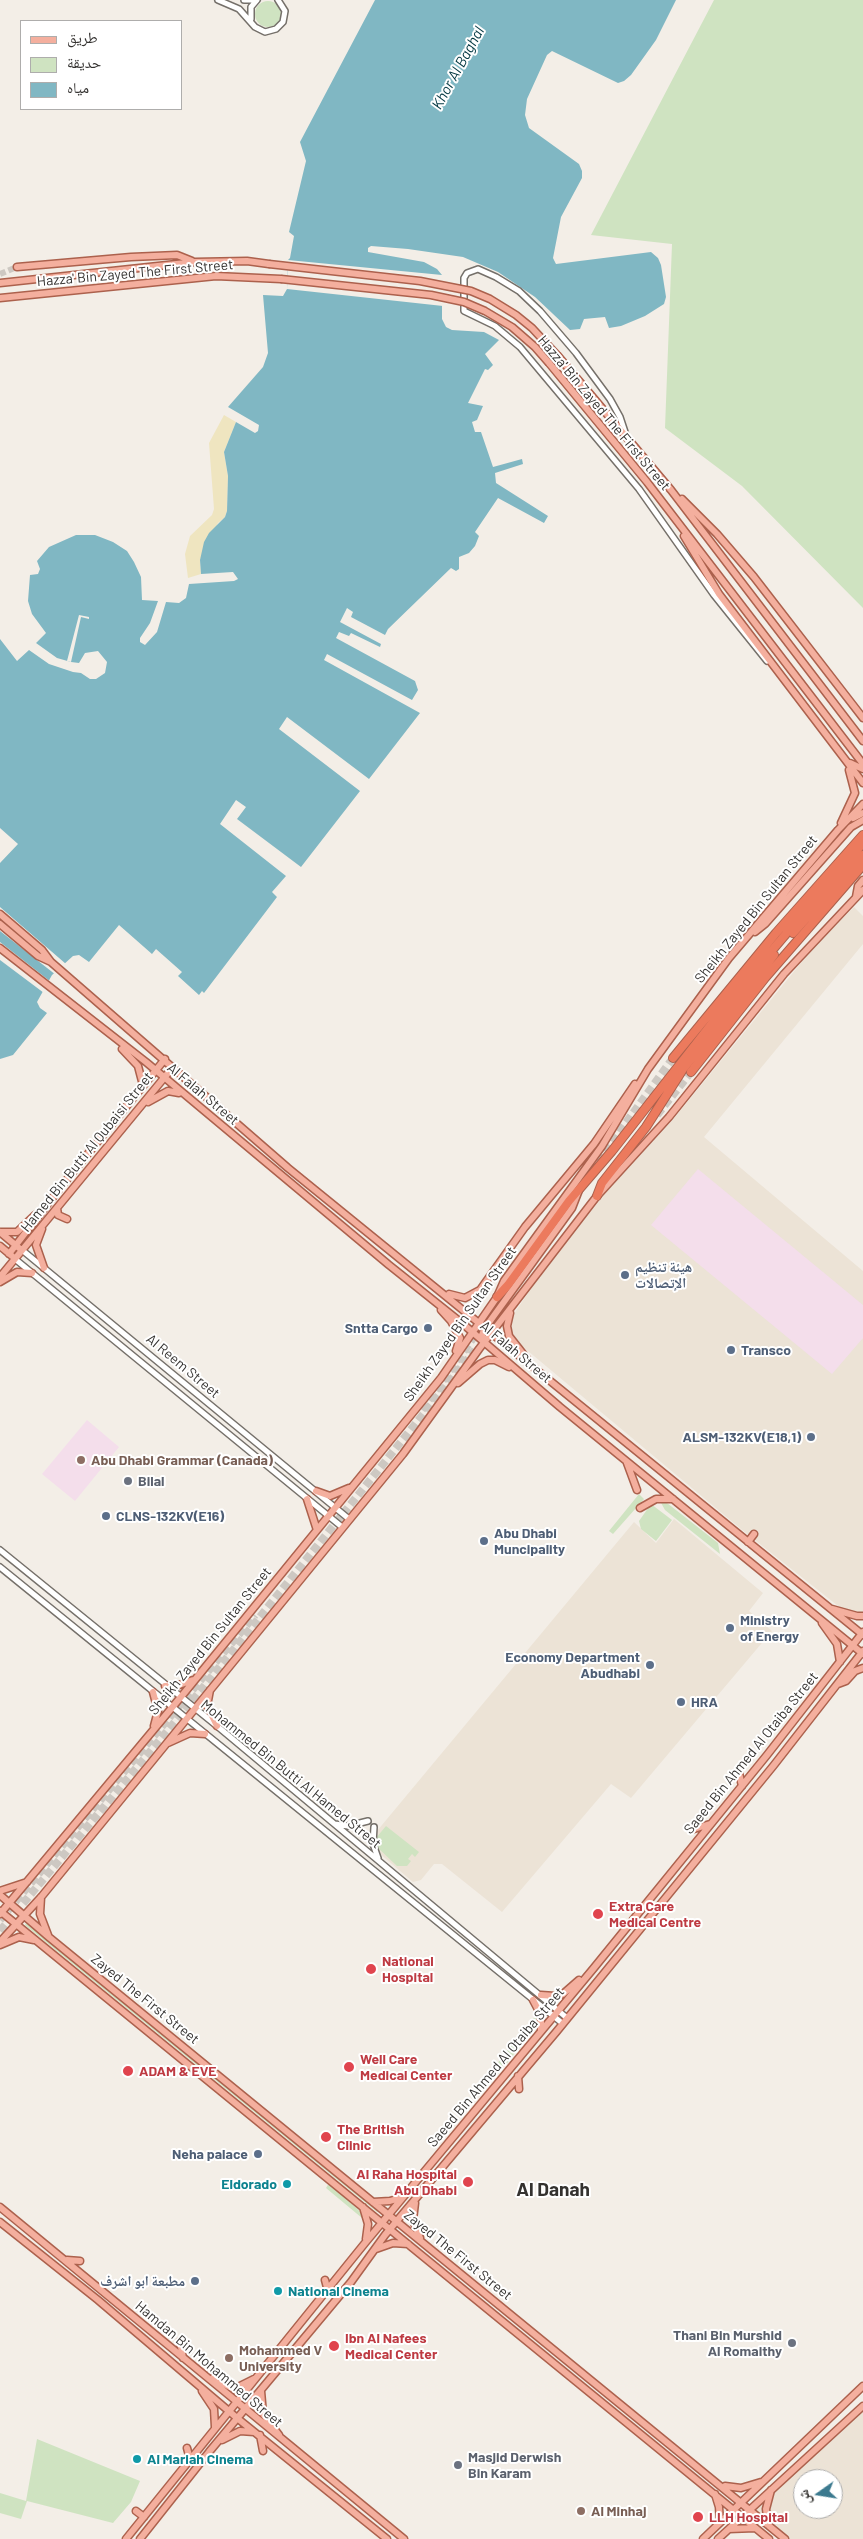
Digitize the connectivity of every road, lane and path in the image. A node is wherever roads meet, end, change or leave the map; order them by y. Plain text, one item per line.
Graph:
1 (218, 0) edge
2 (244, 0) edge
3 (253, 0) edge
4 (257, 0) edge
5 (278, 0) edge
6 (251, 22) junction
7 (195, 262) junction
8 (17, 267) tunnel mouth
9 (0, 283) edge
10 (14, 296) junction
11 (0, 298) edge
12 (0, 304) edge
13 (626, 436) junction
14 (671, 490) junction
15 (678, 523) junction
16 (774, 668) junction
17 (852, 703) junction
18 (863, 714) edge
19 (863, 718) edge
20 (863, 741) edge
21 (844, 760) junction
22 (863, 764) edge
23 (863, 769) edge
24 (863, 783) edge
25 (863, 804) edge
26 (863, 813) edge
27 (863, 820) edge
28 (838, 830) junction
29 (863, 835) edge
30 (863, 844) edge
31 (863, 855) edge
32 (863, 865) edge
33 (863, 880) edge
34 (863, 890) edge
35 (856, 897) junction
36 (0, 914) edge
37 (0, 924) edge
38 (746, 938) junction
39 (0, 948) edge
40 (51, 962) junction
41 (106, 1032) junction
42 (673, 1058) tunnel mouth
43 (165, 1059) junction
44 (173, 1067) junction
45 (648, 1069) junction
46 (155, 1070) junction
47 (690, 1072) tunnel mouth
48 (164, 1078) junction
49 (143, 1085) junction
50 (184, 1095) junction
51 (142, 1105) junction
52 (60, 1188) junction
53 (580, 1188) junction
54 (596, 1196) junction
55 (57, 1208) junction
56 (67, 1219) dead end
57 (41, 1228) junction
58 (0, 1232) edge
59 (0, 1246) edge
60 (19, 1248) junction
61 (12, 1256) junction
62 (44, 1268) junction
63 (32, 1273) junction
64 (0, 1277) edge
65 (0, 1282) edge
66 (437, 1288) junction
67 (497, 1297) junction
68 (431, 1298) junction
69 (511, 1308) junction
70 (479, 1322) junction
71 (485, 1328) junction
72 (472, 1332) junction
73 (491, 1333) junction
74 (484, 1342) junction
75 (524, 1376) junction
76 (442, 1378) junction
77 (546, 1379) junction
78 (450, 1390) junction
79 (624, 1458) junction
80 (350, 1488) junction
81 (637, 1490) dead end
82 (316, 1491) junction
83 (323, 1497) junction
84 (306, 1498) junction
85 (673, 1499) junction
86 (315, 1506) junction
87 (335, 1507) junction
88 (640, 1508) dead end
89 (327, 1516) junction
90 (349, 1519) junction
91 (342, 1527) junction
92 (317, 1530) junction
93 (754, 1534) dead end
94 (748, 1542) junction
95 (0, 1550) edge
96 (0, 1567) edge
97 (832, 1609) junction
98 (863, 1616) edge
99 (821, 1619) junction
100 (863, 1633) edge
101 (853, 1645) junction
102 (863, 1652) edge
103 (840, 1662) junction
104 (863, 1668) edge
105 (197, 1678) junction
106 (838, 1684) junction
107 (165, 1686) junction
108 (210, 1689) junction
109 (153, 1692) junction
110 (180, 1698) junction
111 (172, 1708) junction
112 (194, 1709) junction
113 (186, 1719) junction
114 (217, 1726) junction
115 (153, 1729) junction
116 (204, 1734) junction
117 (165, 1745) junction
118 (739, 1772) dead end
119 (742, 1786) junction
120 (368, 1821) dead end
121 (332, 1823) junction
122 (712, 1824) junction
123 (374, 1827) dead end
124 (694, 1830) dead end
125 (381, 1863) junction
126 (28, 1881) junction
127 (410, 1886) junction
128 (0, 1893) edge
129 (42, 1896) junction
130 (403, 1896) junction
131 (9, 1904) junction
132 (1, 1912) edge
133 (24, 1916) junction
134 (16, 1924) junction
135 (50, 1938) junction
136 (37, 1941) junction
137 (0, 1942) edge
138 (0, 1946) edge
139 (593, 1969) junction
140 (541, 1994) junction
141 (533, 2000) junction
142 (558, 2010) junction
143 (553, 2016) junction
144 (567, 2018) junction
145 (562, 2024) junction
146 (541, 2031) junction
147 (518, 2076) junction
148 (519, 2089) dead end
149 (404, 2196) junction
150 (416, 2200) junction
151 (373, 2202) junction
152 (362, 2206) junction
153 (0, 2207) edge
154 (388, 2214) junction
155 (0, 2222) edge
156 (382, 2222) junction
157 (397, 2222) junction
158 (390, 2229) junction
159 (422, 2242) junction
160 (365, 2243) junction
161 (409, 2244) junction
162 (375, 2249) junction
163 (66, 2260) junction
164 (80, 2261) dead end
165 (325, 2280) dead end
166 (328, 2291) junction
167 (180, 2341) dead end
168 (183, 2358) junction
169 (198, 2371) junction
170 (192, 2378) junction
171 (257, 2378) junction
172 (863, 2386) edge
173 (261, 2390) junction
174 (237, 2402) junction
175 (863, 2406) edge
176 (245, 2409) junction
177 (229, 2411) junction
178 (238, 2418) junction
179 (215, 2428) junction
180 (259, 2435) junction
181 (216, 2443) junction
182 (285, 2444) junction
183 (187, 2448) dead end
184 (263, 2451) dead end
185 (190, 2459) junction
186 (765, 2481) junction
187 (723, 2486) junction
188 (771, 2490) junction
189 (714, 2493) junction
190 (741, 2502) junction
191 (734, 2509) junction
192 (749, 2509) junction
193 (136, 2510) dead end
194 (742, 2516) junction
195 (144, 2517) junction
196 (720, 2522) junction
197 (768, 2525) junction
198 (755, 2528) junction
199 (728, 2530) junction
200 (126, 2539) edge
201 (140, 2539) edge
202 (387, 2539) edge
203 (404, 2539) edge
204 (703, 2539) edge
205 (718, 2539) edge
206 (769, 2539) edge
207 (785, 2539) edge

1 - 6 street
2 - 3 street
4 - 6 street
5 - 6 street
7 - 8 main road
7 - 9 main road, Hazza' Bin Zayed The First Street
7 - 13 main road, Hazza' Bin Zayed The First Street, bridge
10 - 11 main road, Hazza' Bin Zayed The First Street
10 - 12 main road
10 - 15 main road, Hazza' Bin Zayed The First Street, bridge
13 - 14 main road, Hazza' Bin Zayed The First Street
13 - 16 street
14 - 17 main road
14 - 20 main road, Hazza' Bin Zayed The First Street
15 - 16 main road
15 - 22 main road, Hazza' Bin Zayed The First Street
16 - 21 main road
17 - 18 main road
17 - 19 main road
21 - 23 main road
21 - 24 main road
21 - 28 main road
25 - 28 main road, Sheikh Zayed Bin Sultan Street
26 - 28 main road
27 - 38 main road
28 - 38 main road, Sheikh Zayed Bin Sultan Street
29 - 42 highway
30 - 53 highway
31 - 54 highway
32 - 47 highway
33 - 35 main road
34 - 35 main road
35 - 54 main road
36 - 40 main road
37 - 40 main road
38 - 45 main road, Sheikh Zayed Bin Sultan Street
39 - 41 main road
40 - 43 main road, Al Falah Street
41 - 46 main road, Al Falah Street
41 - 49 main road
43 - 44 main road, Al Falah Street
43 - 46 main road, Hamed Bin Butti Al Qubaisi Street
44 - 48 main road, Hamed Bin Butti Al Qubaisi Street
44 - 66 main road, Al Falah Street
45 - 66 main road
45 - 67 main road, Sheikh Zayed Bin Sultan Street
46 - 48 main road, Al Falah Street
46 - 49 main road, Hamed Bin Butti Al Qubaisi Street
48 - 50 main road, Al Falah Street
48 - 51 main road, Hamed Bin Butti Al Qubaisi Street
49 - 52 main road, Hamed Bin Butti Al Qubaisi Street
50 - 51 main road
50 - 68 main road, Al Falah Street
51 - 55 main road, Hamed Bin Butti Al Qubaisi Street
52 - 58 main road
52 - 60 main road, Hamed Bin Butti Al Qubaisi Street
53 - 67 highway
53 - 71 main road
54 - 69 main road
55 - 56 main road
55 - 57 main road, Hamed Bin Butti Al Qubaisi Street
57 - 60 main road, Hamed Bin Butti Al Qubaisi Street
57 - 62 main road
58 - 60 main road, Al Reem Street
59 - 61 main road, Al Reem Street
60 - 61 main road, Hamed Bin Butti Al Qubaisi Street
60 - 62 street, Al Reem Street
61 - 63 street, Al Reem Street
61 - 64 main road, Hamed Bin Butti Al Qubaisi Street
62 - 63 street
62 - 82 street, Al Reem Street
63 - 65 main road
63 - 84 street, Al Reem Street
66 - 70 main road, Al Falah Street
67 - 70 main road, Sheikh Zayed Bin Sultan Street
68 - 72 main road, Al Falah Street
68 - 76 main road
69 - 73 main road
69 - 77 main road
70 - 71 main road, Al Falah Street
70 - 72 main road, Sheikh Zayed Bin Sultan Street
71 - 73 main road, Al Falah Street
71 - 74 main road
72 - 74 main road, Al Falah Street
72 - 76 main road, Sheikh Zayed Bin Sultan Street
73 - 74 main road
73 - 77 main road, Al Falah Street
74 - 75 main road, Al Falah Street
74 - 78 main road
75 - 78 main road
75 - 79 main road, Al Falah Street
76 - 80 main road, Sheikh Zayed Bin Sultan Street
77 - 94 main road, Al Falah Street
78 - 90 main road
79 - 81 main road
79 - 85 main road, Al Falah Street
80 - 82 main road
80 - 87 main road, Sheikh Zayed Bin Sultan Street
82 - 83 street, Al Reem Street
83 - 86 street
83 - 87 street, Al Reem Street
84 - 86 street, Al Reem Street
84 - 92 main road
85 - 88 main road
85 - 99 main road, Al Falah Street
86 - 89 street, Al Reem Street
87 - 89 main road, Sheikh Zayed Bin Sultan Street
87 - 90 street, Al Reem Street
89 - 91 street, Al Reem Street
89 - 92 main road, Sheikh Zayed Bin Sultan Street
90 - 91 main road
91 - 108 main road
92 - 105 main road, Sheikh Zayed Bin Sultan Street
93 - 94 main road
94 - 97 main road, Al Falah Street
95 - 107 street, Mohammed Bin Butti Al Hamed Street
96 - 109 street, Mohammed Bin Butti Al Hamed Street
97 - 98 main road
97 - 100 main road, Al Falah Street
99 - 101 main road, Al Falah Street
99 - 103 main road
100 - 101 main road, Saeed Bin Ahmed Al Otaiba Street
101 - 102 main road, Al Falah Street
101 - 103 main road, Saeed Bin Ahmed Al Otaiba Street
102 - 106 main road, Saeed Bin Ahmed Al Otaiba Street
103 - 119 main road, Saeed Bin Ahmed Al Otaiba Street
104 - 106 main road
105 - 107 main road
105 - 110 main road, Sheikh Zayed Bin Sultan Street
106 - 144 main road, Saeed Bin Ahmed Al Otaiba Street
107 - 110 street, Mohammed Bin Butti Al Hamed Street
108 - 112 main road
108 - 114 main road
109 - 111 street, Mohammed Bin Butti Al Hamed Street
109 - 115 main road
110 - 111 main road, Sheikh Zayed Bin Sultan Street
110 - 112 street, Mohammed Bin Butti Al Hamed Street
111 - 113 street, Mohammed Bin Butti Al Hamed Street
111 - 115 main road, Sheikh Zayed Bin Sultan Street
112 - 113 main road
112 - 114 street, Mohammed Bin Butti Al Hamed Street
113 - 116 street, Mohammed Bin Butti Al Hamed Street
113 - 117 main road
114 - 121 street, Mohammed Bin Butti Al Hamed Street
115 - 126 main road, Sheikh Zayed Bin Sultan Street
116 - 117 main road
116 - 130 street, Mohammed Bin Butti Al Hamed Street
117 - 129 main road
118 - 119 main road
119 - 122 main road, Saeed Bin Ahmed Al Otaiba Street
120 - 121 street
121 - 125 street, Mohammed Bin Butti Al Hamed Street
122 - 124 main road
122 - 139 main road, Saeed Bin Ahmed Al Otaiba Street
123 - 125 street
125 - 127 street, Mohammed Bin Butti Al Hamed Street
126 - 128 main road
126 - 131 main road, Sheikh Zayed Bin Sultan Street
127 - 130 street
127 - 140 street, Mohammed Bin Butti Al Hamed Street
128 - 131 main road, Zayed The First Street
129 - 133 main road
129 - 135 main road
130 - 141 street, Mohammed Bin Butti Al Hamed Street
131 - 132 main road, Sheikh Zayed Bin Sultan Street
131 - 133 main road, Zayed The First Street
132 - 134 main road, Zayed The First Street
133 - 134 main road
133 - 135 main road, Zayed The First Street
134 - 136 main road, Zayed The First Street
134 - 137 main road
135 - 151 main road, Zayed The First Street
136 - 138 main road
136 - 152 main road, Zayed The First Street
139 - 140 main road
139 - 142 main road, Saeed Bin Ahmed Al Otaiba Street
140 - 142 street, Mohammed Bin Butti Al Hamed Street
141 - 143 street, Mohammed Bin Butti Al Hamed Street
141 - 146 main road
142 - 143 main road, Saeed Bin Ahmed Al Otaiba Street
142 - 144 street, Mohammed Bin Butti Al Hamed Street
143 - 145 street, Mohammed Bin Butti Al Hamed Street
143 - 146 main road, Saeed Bin Ahmed Al Otaiba Street
144 - 145 main road, Saeed Bin Ahmed Al Otaiba Street
145 - 147 main road, Saeed Bin Ahmed Al Otaiba Street
146 - 149 main road, Saeed Bin Ahmed Al Otaiba Street
147 - 148 main road
147 - 150 main road, Saeed Bin Ahmed Al Otaiba Street
149 - 151 main road
149 - 154 main road, Saeed Bin Ahmed Al Otaiba Street
150 - 157 main road, Saeed Bin Ahmed Al Otaiba Street
150 - 159 main road
151 - 154 main road, Zayed The First Street
152 - 156 main road, Zayed The First Street
152 - 160 main road
153 - 163 main road, Hamdan Bin Mohammed Street
154 - 156 main road, Saeed Bin Ahmed Al Otaiba Street
154 - 157 main road, Zayed The First Street
155 - 170 main road, Hamdan Bin Mohammed Street
156 - 158 main road, Zayed The First Street
156 - 160 main road, Saeed Bin Ahmed Al Otaiba Street
157 - 158 main road, Saeed Bin Ahmed Al Otaiba Street
157 - 159 main road, Zayed The First Street
158 - 161 main road, Zayed The First Street
158 - 162 main road, Saeed Bin Ahmed Al Otaiba Street
159 - 187 main road, Zayed The First Street
160 - 166 main road, Saeed Bin Ahmed Al Otaiba Street
161 - 162 main road
161 - 189 main road, Zayed The First Street
162 - 173 main road, Saeed Bin Ahmed Al Otaiba Street
163 - 164 main road
163 - 168 main road, Hamdan Bin Mohammed Street
165 - 166 main road
166 - 171 main road, Saeed Bin Ahmed Al Otaiba Street
167 - 168 main road
168 - 169 main road, Hamdan Bin Mohammed Street
169 - 171 main road
169 - 174 main road, Hamdan Bin Mohammed Street
170 - 177 main road, Hamdan Bin Mohammed Street
170 - 179 main road
171 - 174 main road, Saeed Bin Ahmed Al Otaiba Street
172 - 186 main road
173 - 176 main road, Saeed Bin Ahmed Al Otaiba Street
173 - 182 main road
174 - 176 main road, Hamdan Bin Mohammed Street
174 - 177 main road, Saeed Bin Ahmed Al Otaiba Street
175 - 188 main road
176 - 178 main road, Saeed Bin Ahmed Al Otaiba Street
176 - 182 main road, Hamdan Bin Mohammed Street
177 - 178 main road, Hamdan Bin Mohammed Street
177 - 179 main road, Saeed Bin Ahmed Al Otaiba Street
178 - 180 main road, Hamdan Bin Mohammed Street
178 - 181 main road, Saeed Bin Ahmed Al Otaiba Street
179 - 185 main road, Saeed Bin Ahmed Al Otaiba Street
180 - 181 main road
180 - 184 main road
180 - 202 main road, Hamdan Bin Mohammed Street
181 - 201 main road, Saeed Bin Ahmed Al Otaiba Street
182 - 203 main road, Hamdan Bin Mohammed Street
183 - 185 main road
185 - 195 main road, Saeed Bin Ahmed Al Otaiba Street
186 - 187 main road
186 - 190 main road
187 - 190 main road, Zayed The First Street
188 - 192 main road
188 - 197 main road
189 - 191 main road, Zayed The First Street
189 - 196 main road
190 - 191 main road
190 - 192 main road, Zayed The First Street
191 - 194 main road, Zayed The First Street
191 - 196 main road
192 - 194 main road
192 - 197 main road, Zayed The First Street
193 - 195 main road
194 - 198 main road, Zayed The First Street
194 - 199 main road
195 - 200 main road, Saeed Bin Ahmed Al Otaiba Street
196 - 204 main road
197 - 207 main road, Zayed The First Street
198 - 199 main road
198 - 206 main road, Zayed The First Street
199 - 205 main road

